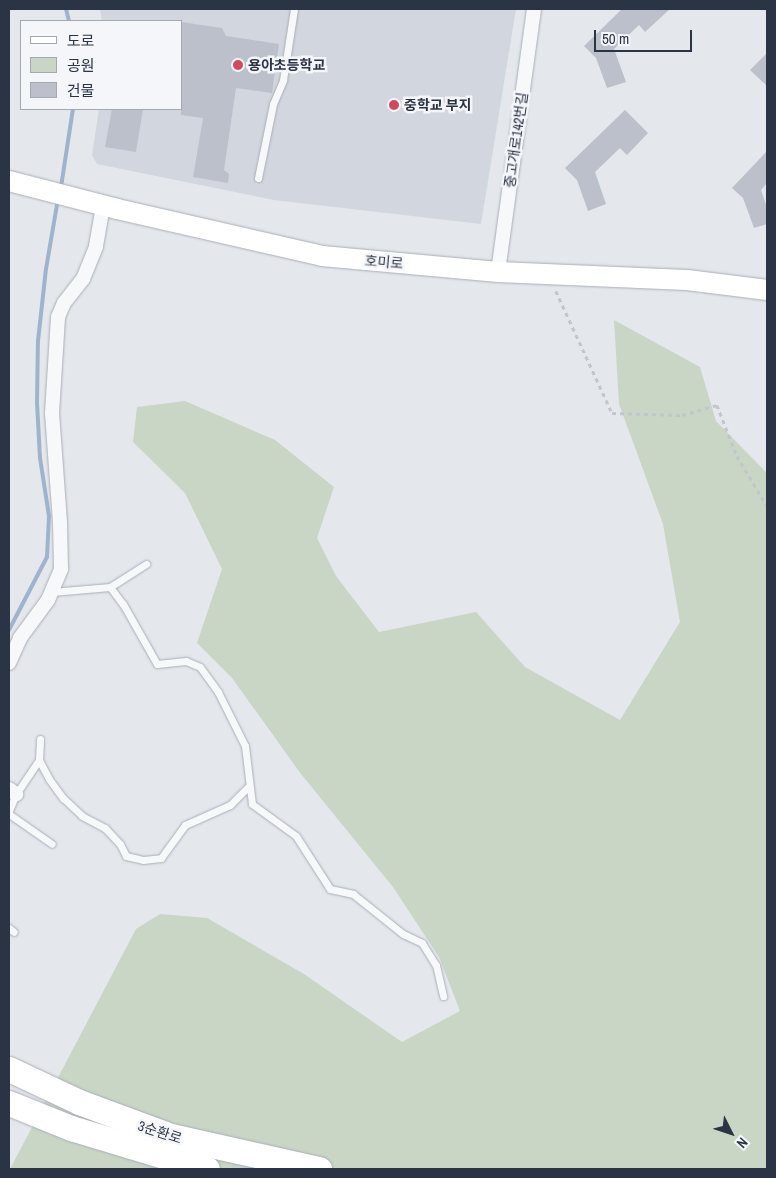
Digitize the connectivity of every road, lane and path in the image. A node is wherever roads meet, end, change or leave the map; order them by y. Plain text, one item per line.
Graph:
1 (294, 9) edge
2 (534, 9) edge
3 (258, 178) dead end
4 (9, 181) edge
5 (94, 204) junction
6 (498, 272) junction
7 (548, 274) junction
8 (767, 290) edge
9 (767, 506) edge
10 (146, 564) dead end
11 (110, 587) junction
12 (51, 592) junction
13 (9, 663) edge
14 (40, 739) dead end
15 (39, 760) junction
16 (248, 787) junction
17 (12, 792) edge
18 (9, 812) edge
19 (52, 844) dead end
20 (443, 996) dead end
21 (9, 1069) edge
22 (9, 1103) edge
23 (207, 1162) edge
24 (319, 1169) edge

1 - 3 lane
2 - 6 street, 중고개로142번길
4 - 5 street, 호미로
5 - 6 street, 호미로
5 - 12 street
6 - 7 street, 호미로
7 - 8 street, 호미로
7 - 9 path
10 - 11 lane
11 - 12 lane
11 - 16 lane
12 - 13 street
14 - 15 lane
15 - 16 lane
15 - 17 lane
16 - 20 lane
17 - 18 lane
18 - 19 lane
21 - 23 highway, 3순환로
22 - 23 highway, 3순환로
23 - 24 highway, 3순환로

